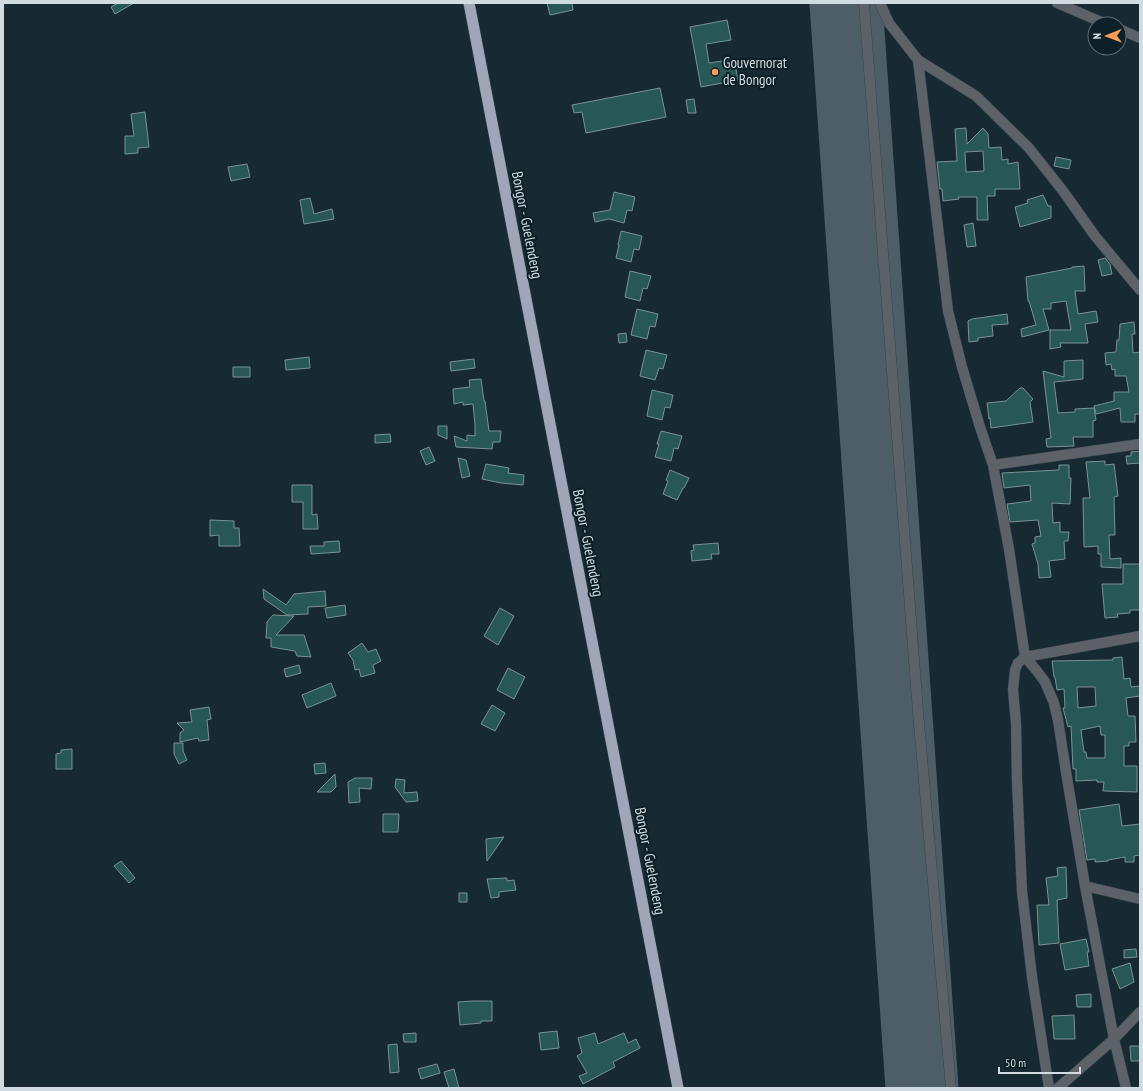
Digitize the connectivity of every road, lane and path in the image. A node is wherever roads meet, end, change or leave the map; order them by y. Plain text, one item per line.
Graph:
1 (469, 3) edge
2 (864, 3) edge
3 (880, 3) edge
4 (1057, 3) edge
5 (1087, 16) edge
6 (1127, 33) edge
7 (1140, 38) edge
8 (918, 60) junction
9 (1140, 290) edge
10 (1140, 444) edge
11 (993, 465) junction
12 (1140, 636) edge
13 (1025, 657) junction
14 (1085, 886) junction
15 (1140, 899) edge
16 (1140, 1012) edge
17 (1114, 1039) junction
18 (678, 1088) edge
19 (952, 1088) edge
20 (1049, 1088) edge
21 (1058, 1088) edge
22 (1126, 1088) edge

1 - 18 highway, Bongor - Guelendeng
2 - 19 street
3 - 8 street
4 - 5 street
6 - 7 street
8 - 9 street
8 - 11 street
10 - 11 street
11 - 13 street
12 - 13 street
13 - 14 street
13 - 20 street
14 - 15 street
14 - 17 street
16 - 17 street
17 - 21 street
17 - 22 street

